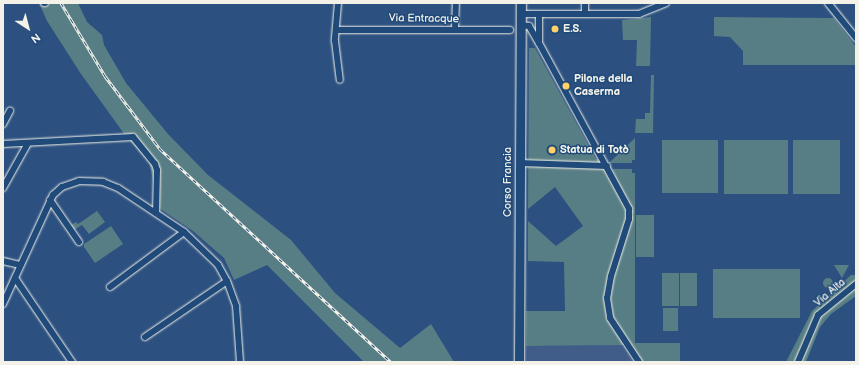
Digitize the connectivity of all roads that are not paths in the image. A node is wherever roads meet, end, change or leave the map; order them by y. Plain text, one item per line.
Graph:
1 (338, 3) edge
2 (456, 3) edge
3 (521, 3) edge
4 (585, 3) edge
5 (666, 3) edge
6 (828, 3) edge
7 (585, 13) junction
8 (521, 14) junction
9 (539, 14) junction
10 (521, 25) junction
11 (455, 29) junction
12 (338, 30) junction
13 (510, 30) dead end
14 (856, 38) edge
15 (539, 43) junction
16 (340, 80) dead end
17 (10, 111) dead end
18 (3, 124) edge
19 (28, 143) junction
20 (3, 144) edge
21 (520, 163) junction
22 (607, 166) junction
23 (3, 188) edge
24 (50, 200) junction
25 (156, 213) junction
26 (184, 232) junction
27 (79, 242) dead end
28 (3, 262) edge
29 (21, 265) junction
30 (15, 278) junction
31 (227, 281) junction
32 (856, 284) edge
33 (110, 287) dead end
34 (3, 304) edge
35 (145, 337) dead end
36 (72, 362) edge
37 (240, 362) edge
38 (519, 362) edge
39 (638, 362) edge
40 (798, 362) edge

1 - 12 street
2 - 11 street
3 - 8 main road, Corso Francia
4 - 7 street
5 - 7 street
6 - 14 street
7 - 9 street
8 - 9 street
8 - 10 main road, Corso Francia
9 - 15 street
10 - 15 street
10 - 21 main road, Corso Francia
11 - 12 street, Via Entracque
11 - 13 street, Via Entracque
12 - 16 street
15 - 22 street
17 - 18 street
19 - 20 street
19 - 23 street
19 - 25 street
21 - 22 street
21 - 38 main road, Corso Francia
22 - 39 street
24 - 25 street
24 - 27 street
24 - 29 street
25 - 26 street
26 - 31 street
26 - 33 street
28 - 29 street
29 - 30 street
30 - 34 street
30 - 36 street
31 - 35 street
31 - 37 street
32 - 40 street, Via Alta

